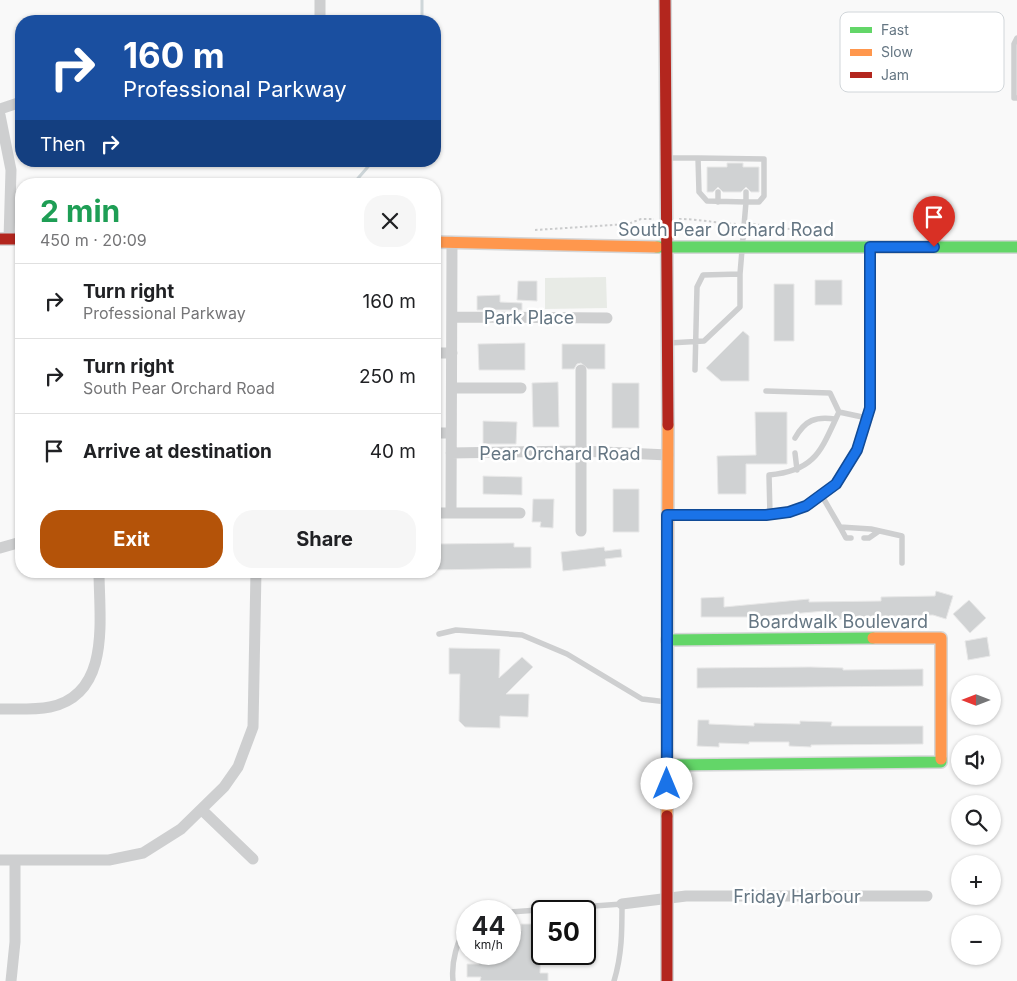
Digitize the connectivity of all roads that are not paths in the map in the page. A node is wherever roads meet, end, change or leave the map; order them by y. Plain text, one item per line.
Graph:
1 (320, 0) edge
2 (665, 0) edge
3 (320, 15) edge
4 (1017, 38) edge
5 (1017, 98) edge
6 (15, 104) edge
7 (0, 109) edge
8 (0, 115) edge
9 (666, 158) junction
10 (698, 158) junction
11 (718, 158) junction
12 (747, 159) junction
13 (718, 167) dead end
14 (747, 167) dead end
15 (718, 192) dead end
16 (746, 192) dead end
17 (718, 202) junction
18 (746, 202) junction
19 (5, 239) edge
20 (441, 242) edge
21 (452, 242) junction
22 (666, 247) junction
23 (742, 247) junction
24 (870, 247) junction
25 (1017, 247) edge
26 (740, 274) junction
27 (452, 317) junction
28 (606, 318) dead end
29 (717, 320) dead end
30 (717, 329) junction
31 (696, 342) junction
32 (667, 344) junction
33 (441, 353) edge
34 (452, 353) junction
35 (581, 370) dead end
36 (696, 370) dead end
37 (452, 388) junction
38 (521, 388) dead end
39 (766, 391) dead end
40 (839, 412) junction
41 (836, 418) junction
42 (868, 418) junction
43 (441, 432) edge
44 (452, 433) junction
45 (795, 438) dead end
46 (581, 451) junction
47 (795, 452) dead end
48 (452, 453) junction
49 (668, 454) junction
50 (797, 470) junction
51 (822, 496) junction
52 (441, 513) edge
53 (451, 513) junction
54 (520, 513) dead end
55 (667, 515) junction
56 (770, 515) junction
57 (840, 528) junction
58 (581, 531) dead end
59 (879, 531) junction
60 (851, 538) dead end
61 (864, 538) dead end
62 (15, 544) edge
63 (0, 548) edge
64 (902, 563) dead end
65 (99, 578) edge
66 (256, 578) edge
67 (439, 634) dead end
68 (667, 640) junction
69 (667, 702) junction
70 (0, 709) edge
71 (667, 765) junction
72 (202, 810) junction
73 (253, 859) dead end
74 (0, 860) edge
75 (15, 860) junction
76 (927, 896) dead end
77 (667, 898) junction
78 (622, 904) junction
79 (521, 911) edge
80 (456, 950) edge
81 (11, 981) edge
82 (453, 981) edge
83 (614, 981) edge
84 (667, 981) edge

1 - 3 street
2 - 9 street
4 - 5 lane
6 - 7 street
8 - 19 street
9 - 10 lane
9 - 22 street
10 - 11 lane
10 - 17 lane
11 - 12 lane
11 - 13 lane
12 - 14 lane
12 - 18 lane
15 - 17 lane
16 - 18 lane
17 - 18 lane
18 - 23 lane
20 - 21 street, South Pear Orchard Road
21 - 22 street, South Pear Orchard Road
21 - 27 street
22 - 23 street, South Pear Orchard Road
22 - 32 street
23 - 24 street, South Pear Orchard Road
23 - 26 lane
24 - 25 street, South Pear Orchard Road
24 - 42 street
26 - 30 lane
26 - 31 lane
27 - 28 street, Park Place
27 - 34 street
29 - 30 lane
30 - 31 lane
31 - 32 lane
31 - 36 lane
32 - 49 street
33 - 34 street
34 - 37 street
35 - 46 street
37 - 38 street
37 - 44 street
39 - 40 lane
40 - 41 lane
40 - 42 lane
41 - 45 lane
41 - 50 lane
42 - 51 street
43 - 44 street
44 - 48 street
46 - 48 street, Pear Orchard Road
46 - 49 street, Pear Orchard Road
46 - 58 street
47 - 50 lane
48 - 53 street
49 - 55 street
50 - 56 lane
51 - 56 street
51 - 57 lane
52 - 53 street
53 - 54 street
55 - 56 street
55 - 68 street
57 - 59 lane
57 - 60 lane
59 - 61 lane
59 - 64 lane
62 - 63 street
65 - 70 street
66 - 72 street
67 - 69 lane
68 - 69 street
68 - 71 street, Boardwalk Boulevard
69 - 71 street
71 - 77 street
72 - 73 street
72 - 75 street
74 - 75 street
75 - 81 street
76 - 77 street, Friday Harbour
77 - 78 street, Friday Harbour
77 - 84 street
78 - 79 lane
78 - 83 lane
80 - 82 lane

